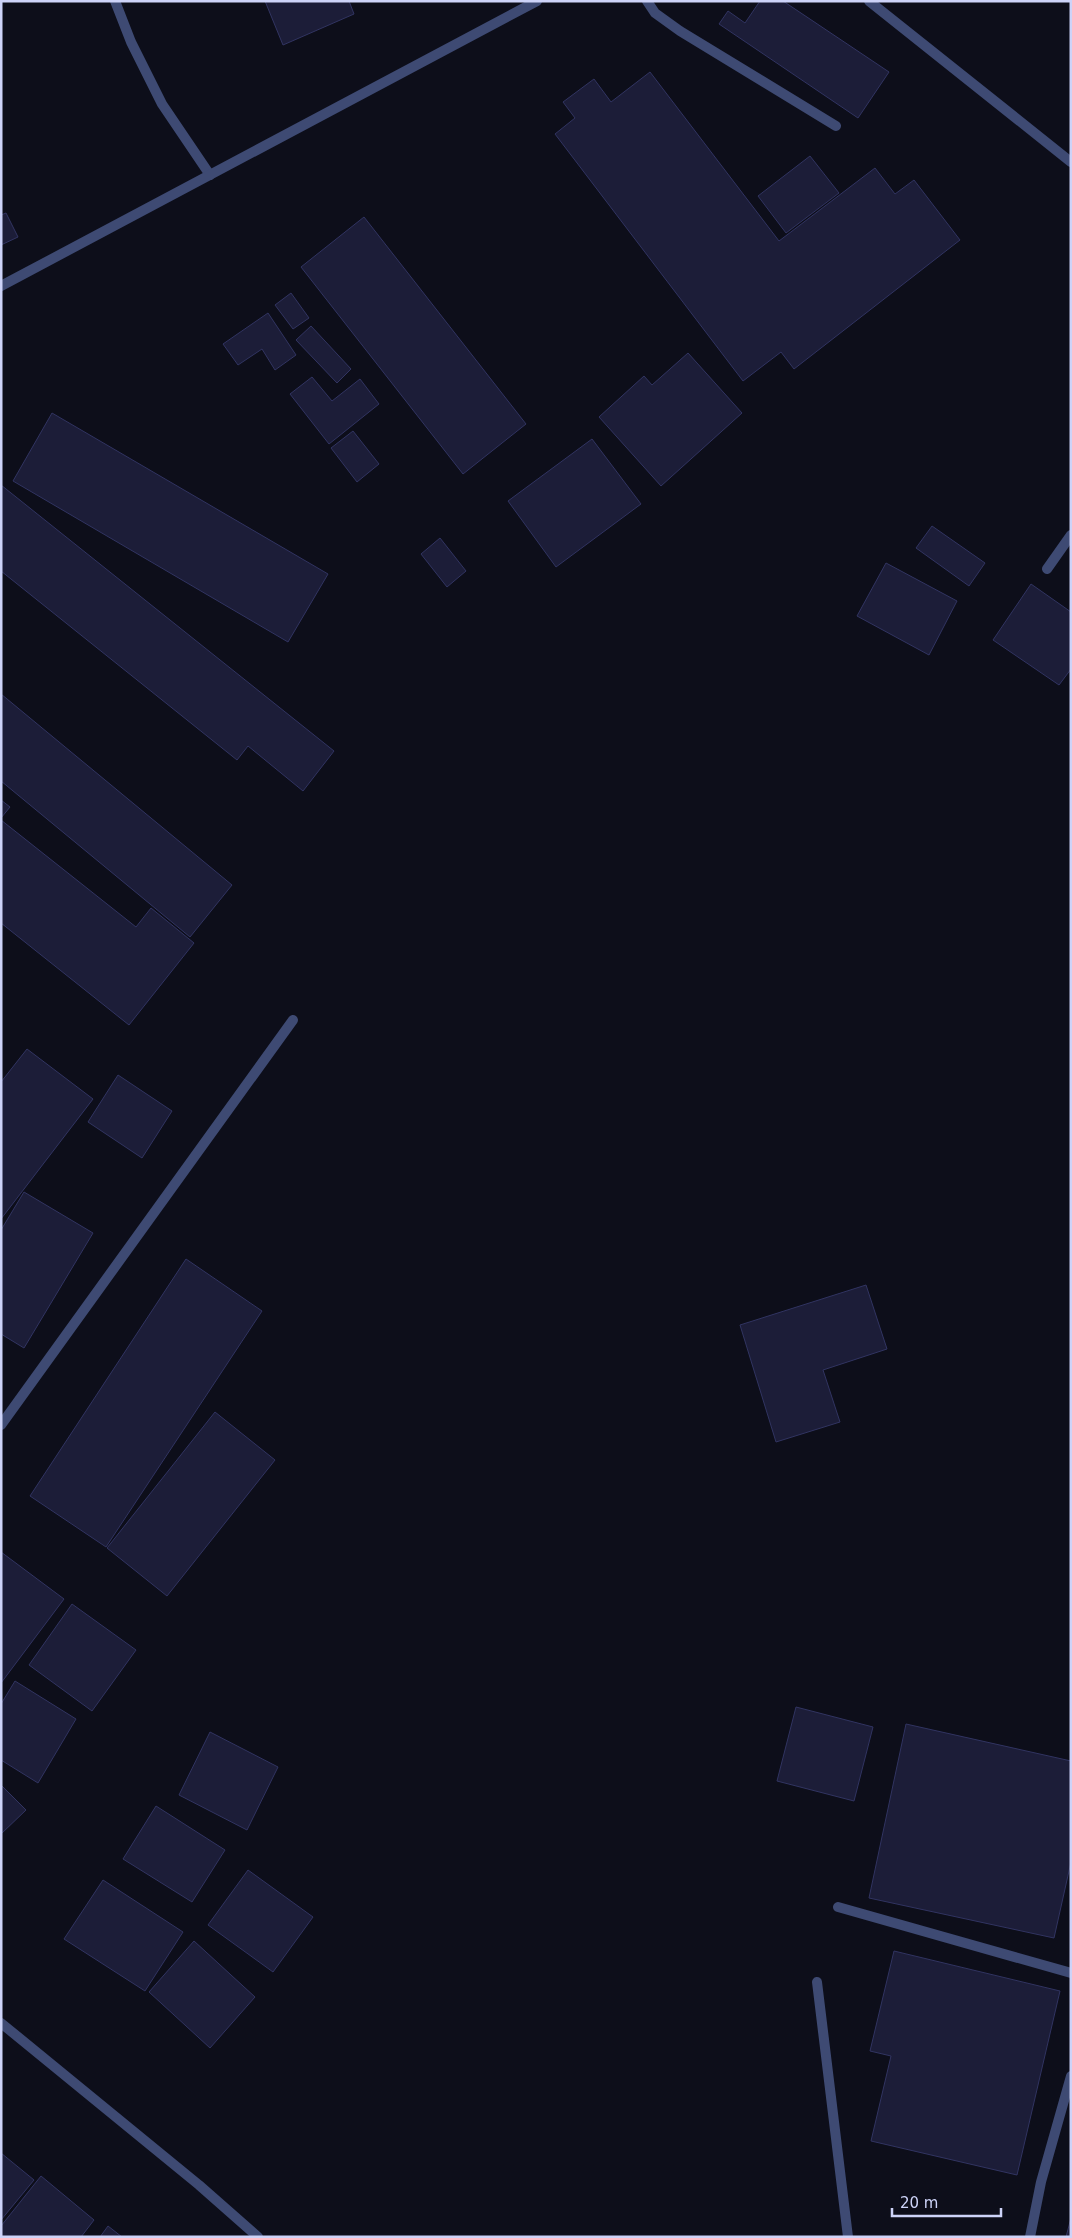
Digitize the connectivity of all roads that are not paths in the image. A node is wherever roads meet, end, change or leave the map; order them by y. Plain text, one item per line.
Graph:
1 (115, 1) edge
2 (537, 1) edge
3 (647, 1) edge
4 (869, 1) edge
5 (836, 126) dead end
6 (1071, 162) edge
7 (210, 175) junction
8 (1, 286) edge
9 (1071, 535) edge
10 (1047, 568) dead end
11 (293, 1020) dead end
12 (1, 1425) edge
13 (838, 1907) dead end
14 (1071, 1973) edge
15 (817, 1982) dead end
16 (1, 2023) edge
17 (1071, 2076) edge
18 (258, 2237) edge
19 (848, 2237) edge
20 (1030, 2237) edge

1 - 7 street
2 - 7 street
3 - 5 street
4 - 6 street
7 - 8 street
9 - 10 street
11 - 12 street
13 - 14 street
15 - 19 street
16 - 18 street
17 - 20 street

